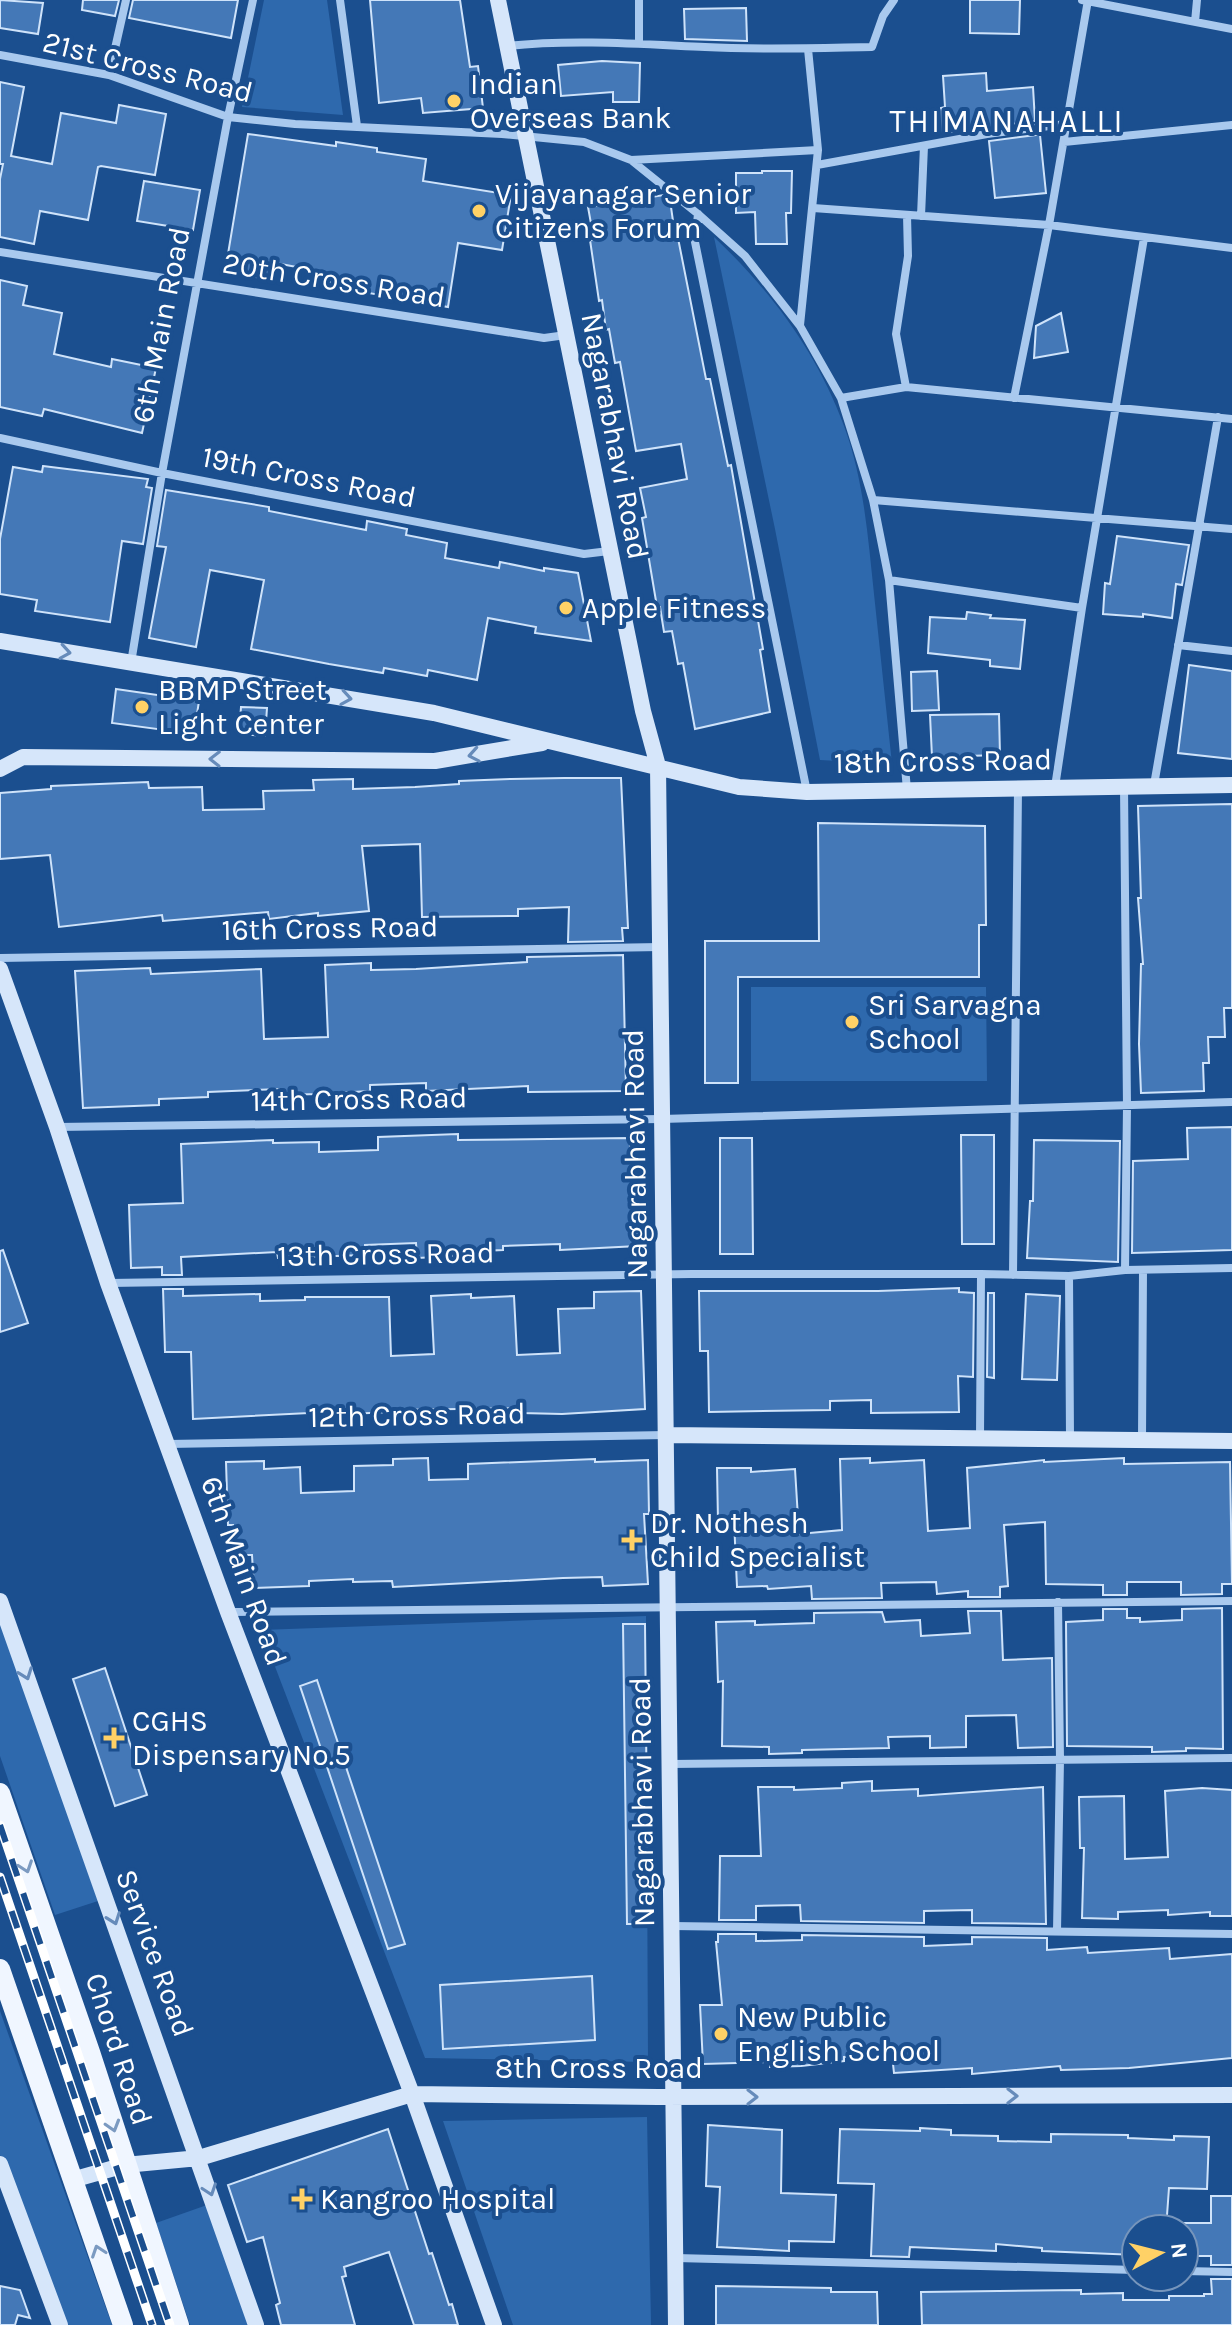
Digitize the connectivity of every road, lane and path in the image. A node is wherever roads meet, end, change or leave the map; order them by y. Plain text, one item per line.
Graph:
1 (126, 0) edge
2 (253, 0) edge
3 (340, 0) edge
4 (498, 0) edge
5 (639, 0) edge
6 (894, 0) edge
7 (1086, 0) edge
8 (1197, 0) edge
9 (1195, 22) junction
10 (1232, 29) edge
11 (639, 42) junction
12 (507, 46) junction
13 (808, 49) junction
14 (0, 55) edge
15 (109, 75) junction
16 (228, 117) junction
17 (1066, 124) junction
18 (1232, 125) edge
19 (357, 126) junction
20 (525, 136) junction
21 (1064, 142) junction
22 (924, 146) junction
23 (818, 150) junction
24 (631, 160) junction
25 (817, 165) junction
26 (813, 208) junction
27 (698, 214) junction
28 (907, 215) junction
29 (921, 216) junction
30 (1049, 225) junction
31 (1144, 238) junction
32 (1232, 248) edge
33 (0, 252) edge
34 (199, 283) junction
35 (800, 326) junction
36 (566, 335) junction
37 (906, 387) junction
38 (841, 398) junction
39 (1014, 398) junction
40 (1115, 408) junction
41 (1218, 417) junction
42 (1232, 419) edge
43 (0, 438) edge
44 (162, 473) junction
45 (873, 500) junction
46 (1097, 517) junction
47 (1199, 525) junction
48 (1232, 529) edge
49 (609, 551) junction
50 (889, 580) junction
51 (1082, 608) junction
52 (0, 641) edge
53 (1178, 645) junction
54 (1232, 651) edge
55 (131, 663) junction
56 (551, 742) junction
57 (658, 766) junction
58 (0, 769) edge
59 (1124, 785) junction
60 (1154, 785) junction
61 (1232, 785) edge
62 (1055, 787) junction
63 (1018, 789) junction
64 (907, 791) junction
65 (807, 792) junction
66 (661, 947) junction
67 (0, 958) edge
68 (0, 969) edge
69 (1232, 1102) edge
70 (1127, 1107) junction
71 (1013, 1110) junction
72 (662, 1119) junction
73 (57, 1127) junction
74 (1232, 1268) edge
75 (1125, 1270) junction
76 (1143, 1270) junction
77 (664, 1274) junction
78 (981, 1274) junction
79 (1013, 1275) junction
80 (1069, 1276) junction
81 (108, 1283) junction
82 (666, 1435) junction
83 (980, 1438) junction
84 (1070, 1439) junction
85 (1142, 1439) junction
86 (1232, 1441) edge
87 (168, 1444) junction
88 (0, 1601) edge
89 (1232, 1601) edge
90 (1058, 1602) junction
91 (668, 1606) junction
92 (228, 1612) junction
93 (1232, 1758) edge
94 (1060, 1760) junction
95 (670, 1764) junction
96 (0, 1793) edge
97 (672, 1926) junction
98 (1057, 1931) junction
99 (1232, 1934) edge
100 (0, 1969) edge
101 (412, 2094) junction
102 (1232, 2095) edge
103 (674, 2097) junction
104 (199, 2158) junction
105 (0, 2164) edge
106 (125, 2165) junction
107 (72, 2180) junction
108 (676, 2258) junction
109 (1120, 2270) edge
110 (1200, 2271) edge
111 (1232, 2272) edge
112 (60, 2325) edge
113 (123, 2325) edge
114 (179, 2325) edge
115 (256, 2325) edge
116 (494, 2325) edge
117 (676, 2325) edge

1 - 15 street
2 - 16 street, 6th Main Road
3 - 19 street
4 - 12 main road, Nagarabhavi Road
5 - 11 street
6 - 13 street
7 - 9 street
7 - 17 street
8 - 9 street
9 - 10 street
11 - 12 street
11 - 13 street
12 - 20 main road, Nagarabhavi Road
13 - 23 street
14 - 15 street, 21st Cross Road
15 - 16 street, 21st Cross Road
16 - 19 street, 21st Cross Road
16 - 34 street, 6th Main Road
17 - 21 street
17 - 22 street
18 - 21 street
19 - 20 street, 21st Cross Road
20 - 24 street, 21st Cross Road
20 - 36 main road, Nagarabhavi Road
21 - 30 street
22 - 25 street
22 - 29 street
23 - 24 street
23 - 25 street
24 - 27 street
25 - 26 street
26 - 28 street
26 - 35 street
27 - 35 street
27 - 65 street
28 - 29 street
28 - 37 street
29 - 30 street
30 - 31 street
30 - 39 street
31 - 32 street
31 - 40 street
33 - 34 street, 20th Cross Road
34 - 36 street, 20th Cross Road
34 - 44 street, 6th Main Road
35 - 38 street
36 - 49 main road, Nagarabhavi Road
37 - 38 street
37 - 39 street
38 - 45 street
39 - 40 street
40 - 41 street
40 - 46 street
41 - 42 street
41 - 47 street
43 - 44 street, 19th Cross Road
44 - 49 street, 19th Cross Road
44 - 55 street, 6th Main Road
45 - 46 street
45 - 50 street
46 - 47 street
46 - 51 street
47 - 48 street
47 - 53 street
49 - 57 main road, Nagarabhavi Road
50 - 51 street
50 - 64 street
51 - 62 street
52 -> 55 main road
53 - 54 street
53 - 60 street
55 -> 56 main road
56 - 57 main road, 18th Cross Road
56 -> 58 main road
57 - 65 main road, 18th Cross Road
57 - 66 main road, Nagarabhavi Road
59 - 60 main road, 18th Cross Road
59 - 62 main road, 18th Cross Road
59 - 70 street
60 - 61 main road, 18th Cross Road
62 - 63 main road, 18th Cross Road
63 - 64 main road, 18th Cross Road
63 - 71 street
64 - 65 main road, 18th Cross Road
66 - 67 street, 16th Cross Road
66 - 72 main road, Nagarabhavi Road
68 - 73 main road, 6th Main Road
69 - 70 street, 14th Cross Road
70 - 71 street, 14th Cross Road
70 - 75 street
71 - 72 street, 14th Cross Road
71 - 79 street
72 - 73 street, 14th Cross Road
72 - 77 main road, Nagarabhavi Road
73 - 81 main road, 6th Main Road
74 - 76 street, 13th Cross Road
75 - 76 street, 13th Cross Road
75 - 80 street, 13th Cross Road
76 - 85 street
77 - 78 street, 13th Cross Road
77 - 81 street, 13th Cross Road
77 - 82 main road, Nagarabhavi Road
78 - 79 street, 13th Cross Road
78 - 83 street
79 - 80 street, 13th Cross Road
80 - 84 street
81 - 87 main road, 6th Main Road
82 - 83 main road
82 - 87 street, 12th Cross Road
82 - 91 main road, Nagarabhavi Road
83 - 84 main road
84 - 85 main road
85 - 86 main road
87 - 92 main road, 6th Main Road
88 -> 104 main road, Service Road
89 - 90 street
90 - 91 street
90 - 94 street
91 - 92 street
91 - 95 main road, Nagarabhavi Road
92 - 101 main road, 6th Main Road
93 - 94 street
94 - 95 street
94 - 98 street
95 - 97 main road, Nagarabhavi Road
96 -> 106 main road, Chord Road
97 - 98 street
97 - 103 main road, Nagarabhavi Road
98 - 99 street
100 - 107 main road
101 - 103 main road, 8th Cross Road
101 - 104 main road, 8th Cross Road
101 - 116 main road, 6th Main Road
103 -> 102 main road, 8th Cross Road
103 - 108 main road, Nagarabhavi Road
104 - 106 main road, 8th Cross Road
104 -> 115 main road, Service Road
105 - 112 main road
106 - 107 main road, 8th Cross Road
106 - 114 main road, Chord Road
113 -> 107 main road
108 - 109 street
108 - 117 main road, Nagarabhavi Road
110 - 111 street

